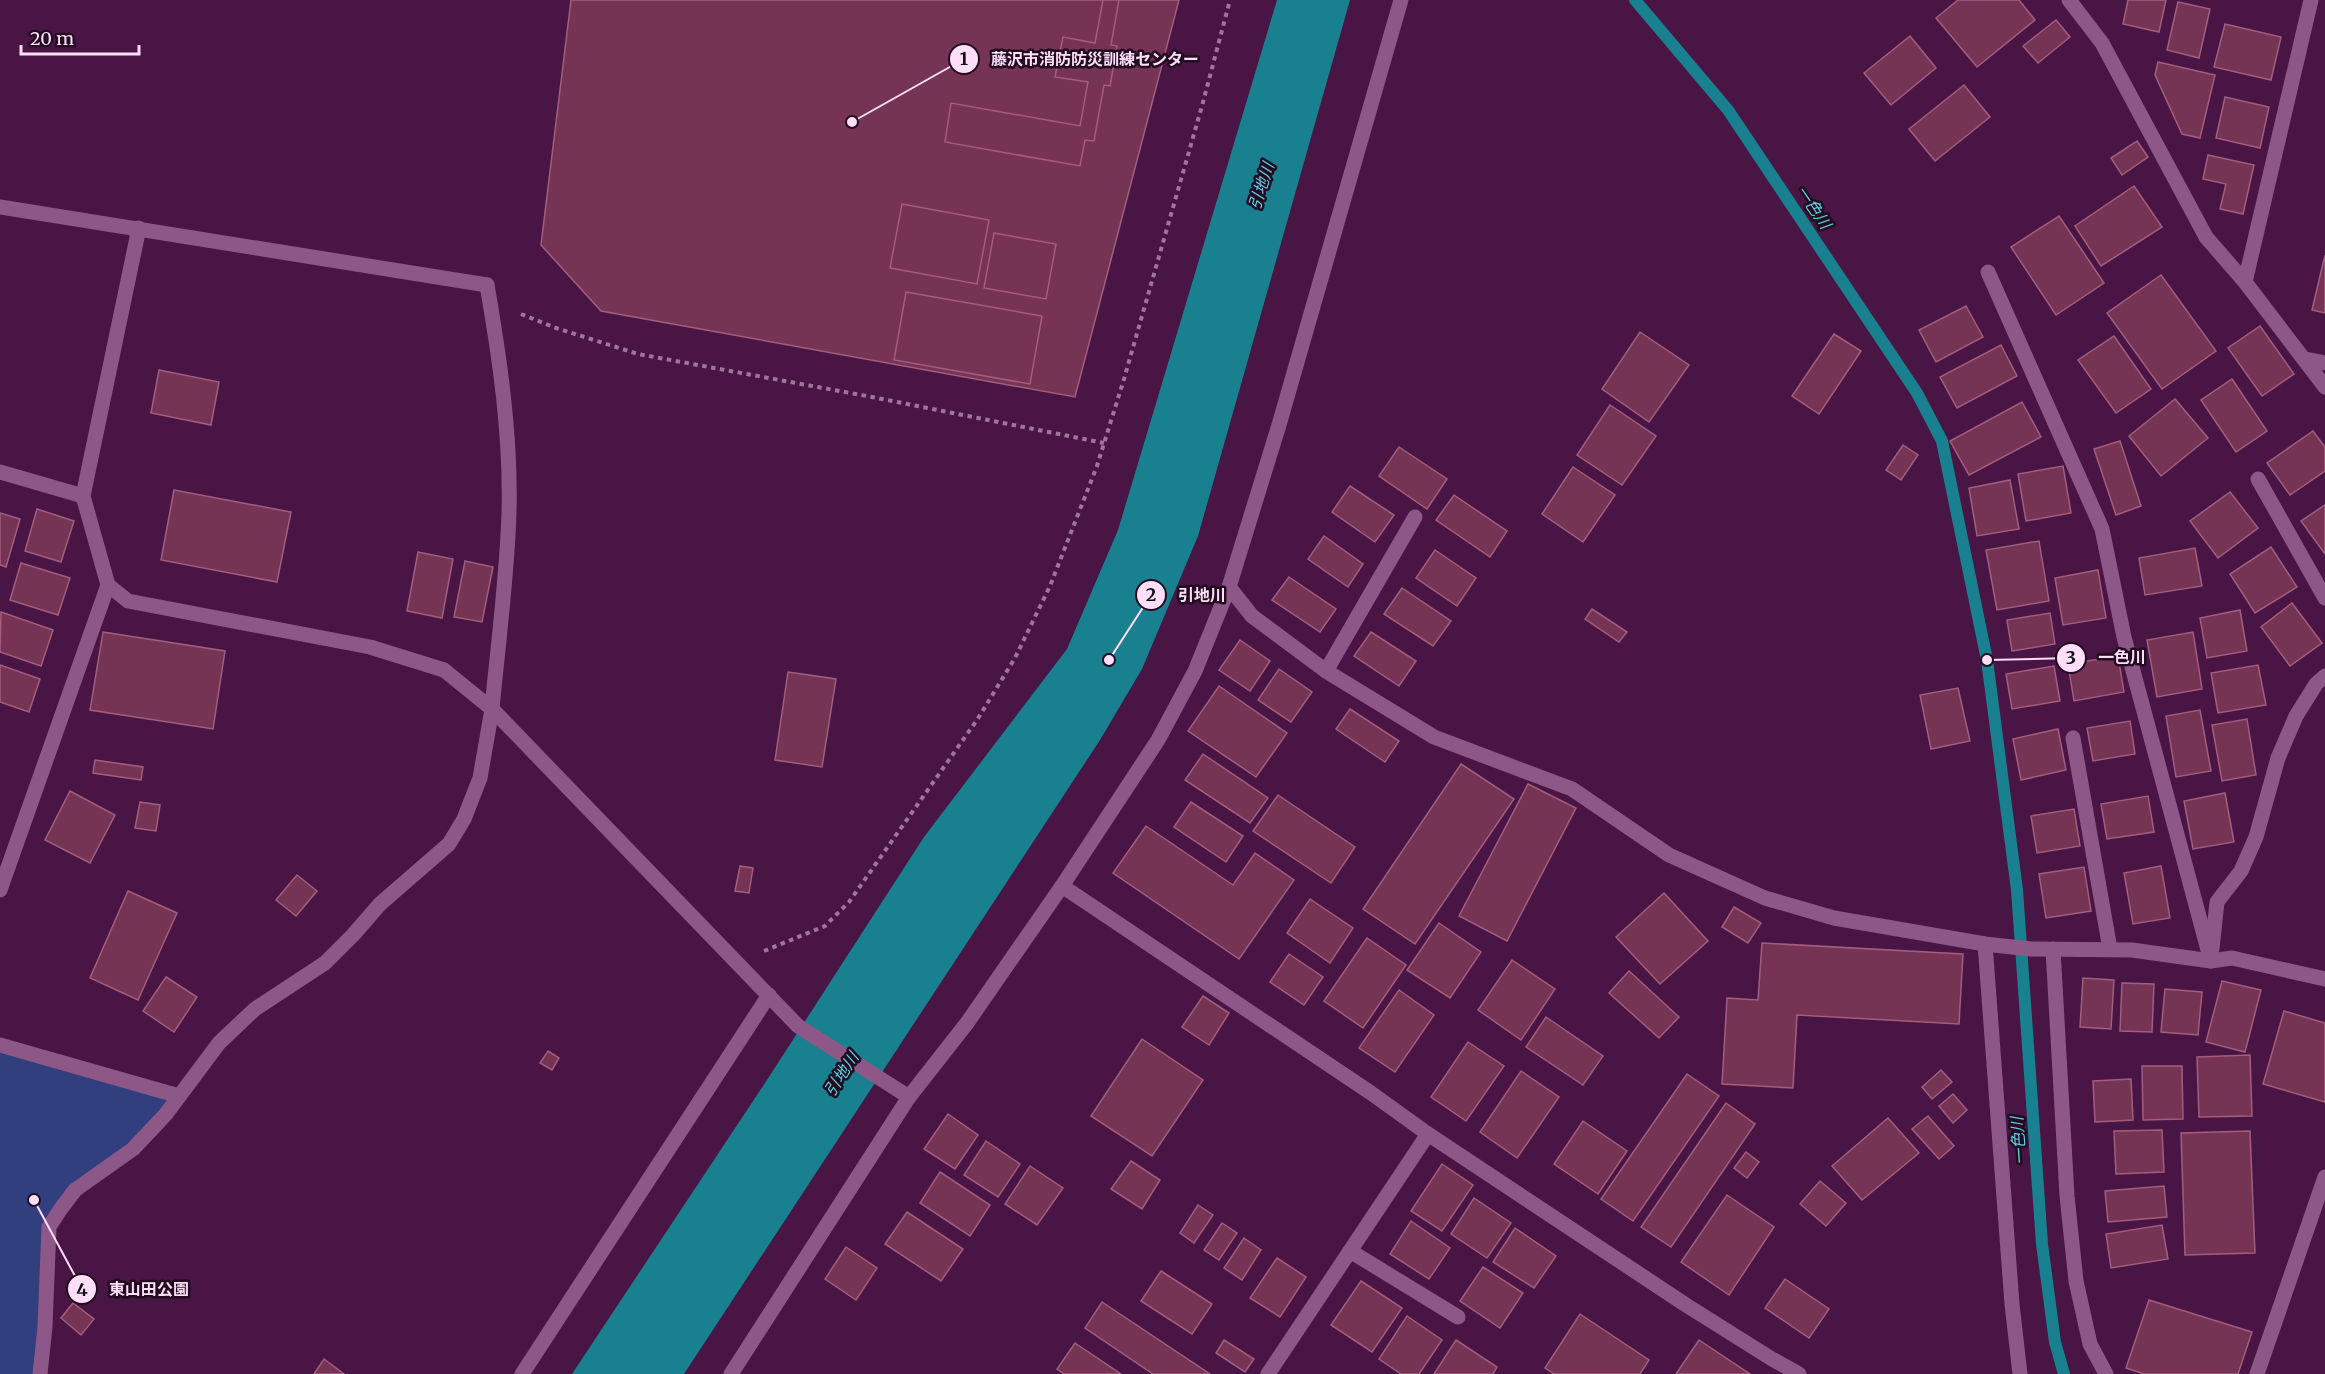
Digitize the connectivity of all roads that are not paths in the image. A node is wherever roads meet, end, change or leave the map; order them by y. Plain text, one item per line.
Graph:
1 (1401, 0) edge
2 (2068, 0) edge
3 (2311, 0) edge
4 (0, 207) edge
5 (139, 228) junction
6 (1988, 272) dead end
7 (2245, 282) junction
8 (2306, 360) junction
9 (2325, 363) edge
10 (2325, 387) edge
11 (0, 472) edge
12 (2258, 479) dead end
13 (83, 496) junction
14 (1415, 518) dead end
15 (108, 585) junction
16 (1229, 587) junction
17 (2325, 598) edge
18 (1326, 671) junction
19 (2325, 676) edge
20 (492, 709) junction
21 (2073, 738) dead end
22 (1062, 886) junction
23 (0, 890) edge
24 (1985, 944) junction
25 (2053, 948) junction
26 (2110, 949) junction
27 (2211, 961) junction
28 (2325, 979) edge
29 (769, 995) junction
30 (0, 1045) edge
31 (179, 1096) junction
32 (909, 1097) junction
33 (1428, 1134) junction
34 (2325, 1176) edge
35 (1350, 1251) junction
36 (1458, 1317) dead end
37 (40, 1374) edge
38 (522, 1374) edge
39 (731, 1374) edge
40 (1268, 1374) edge
41 (1799, 1374) edge
42 (2020, 1374) edge
43 (2106, 1374) edge
44 (2257, 1374) edge

1 - 16 street
2 - 7 street
3 - 7 street
4 - 5 street
5 - 13 street
5 - 20 street
6 - 27 street
7 - 8 street
8 - 9 street
8 - 10 street
11 - 13 street
12 - 17 street
13 - 15 street
14 - 18 street
15 - 20 street
15 - 23 street
16 - 18 street
16 - 22 street
18 - 24 street
19 - 27 street
20 - 29 street
20 - 31 street
21 - 26 street
22 - 32 street
22 - 33 street
24 - 25 street
24 - 42 street
25 - 26 street
25 - 43 street
26 - 27 street
27 - 28 street
29 - 32 street
29 - 38 street
30 - 31 street
31 - 37 street
32 - 39 street
33 - 35 street
33 - 41 street
34 - 44 street
35 - 36 street
35 - 40 street

